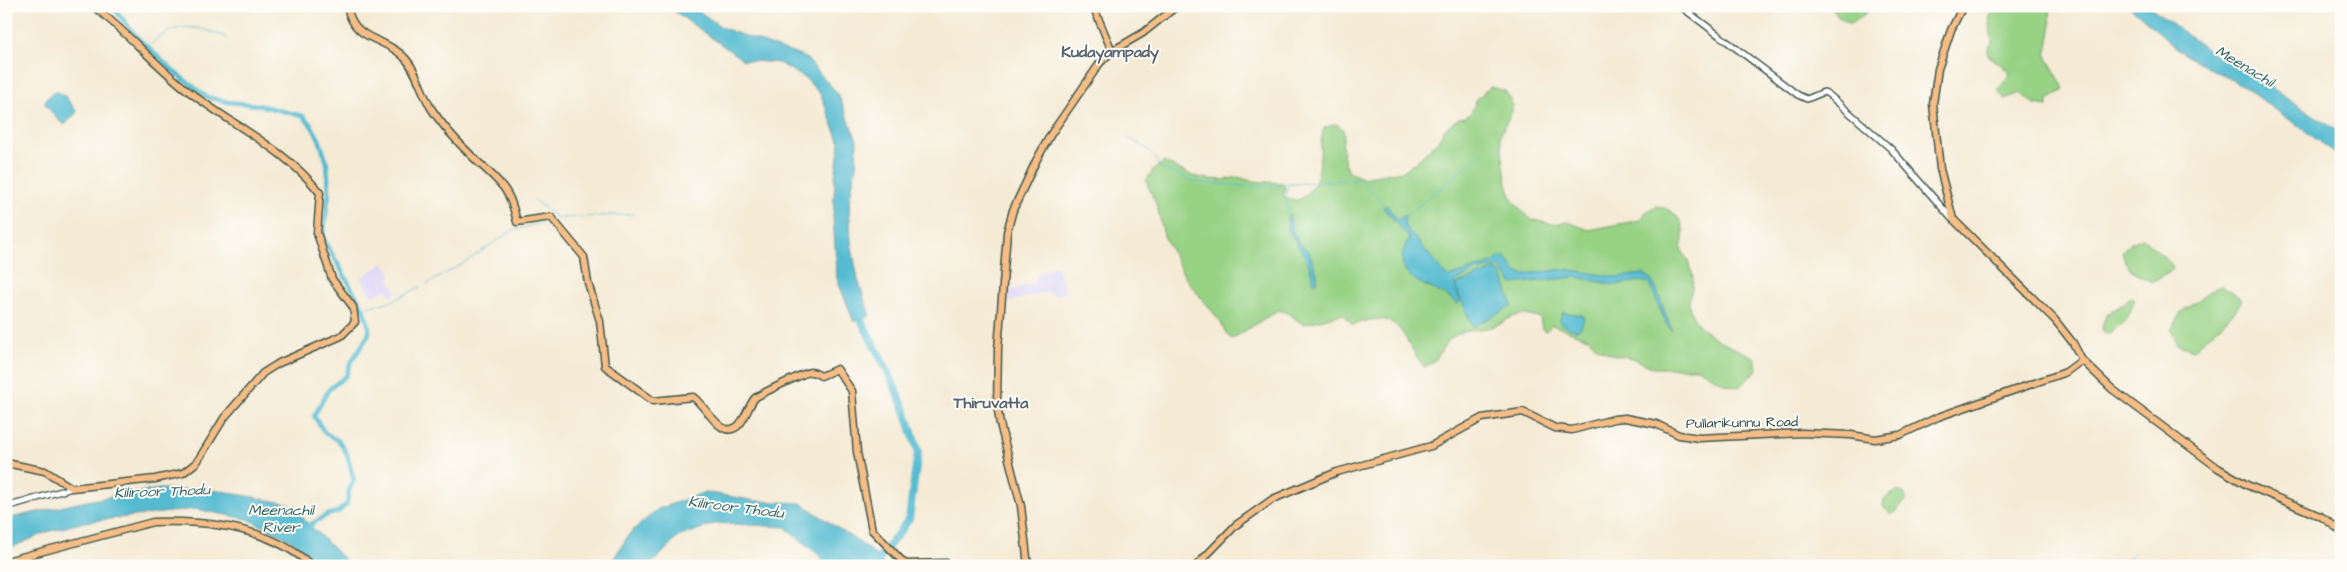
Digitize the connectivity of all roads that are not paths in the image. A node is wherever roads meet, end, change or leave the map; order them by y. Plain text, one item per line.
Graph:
1 (93, 6) edge
2 (347, 6) edge
3 (1093, 6) edge
4 (1177, 6) edge
5 (1680, 6) edge
6 (1963, 6) edge
7 (1112, 51) junction
8 (1952, 219) junction
9 (2082, 360) junction
10 (6, 463) edge
11 (72, 488) junction
12 (6, 507) edge
13 (2341, 531) edge
14 (6, 561) edge
15 (312, 566) edge
16 (954, 566) edge
17 (1028, 566) edge
18 (1196, 566) edge

1 - 11 main road
2 - 16 main road
3 - 7 main road
4 - 7 main road
5 - 8 street
6 - 8 main road
7 - 17 main road
8 - 9 main road
9 - 13 main road
9 - 18 main road, Pullarikunnu Road
10 - 11 main road
11 - 12 street
14 - 15 main road

